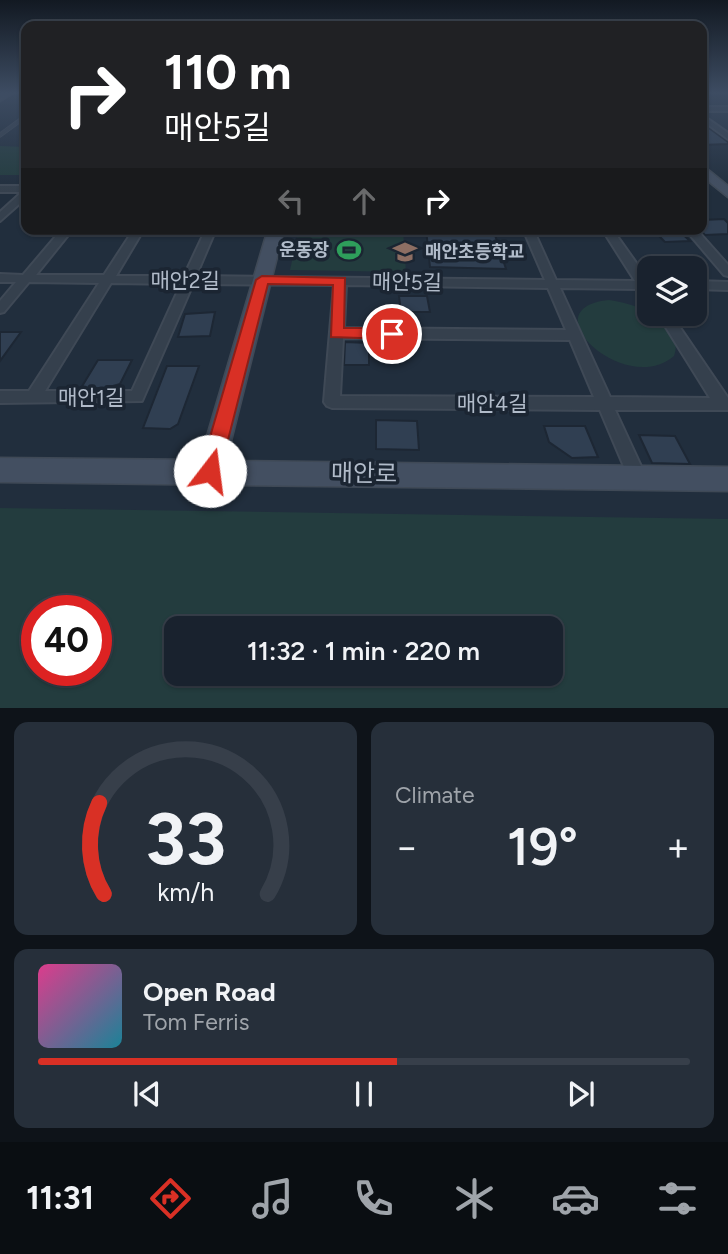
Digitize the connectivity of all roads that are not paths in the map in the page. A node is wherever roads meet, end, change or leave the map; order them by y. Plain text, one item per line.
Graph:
1 (707, 174) edge
2 (0, 189) edge
3 (21, 191) edge
4 (728, 193) edge
5 (21, 196) edge
6 (0, 218) edge
7 (63, 235) edge
8 (135, 235) edge
9 (208, 235) edge
10 (274, 235) edge
11 (531, 235) edge
12 (611, 235) edge
13 (695, 235) edge
14 (637, 271) edge
15 (728, 272) edge
16 (0, 278) edge
17 (26, 279) junction
18 (108, 279) junction
19 (189, 280) junction
20 (262, 280) junction
21 (340, 281) junction
22 (552, 284) junction
23 (707, 285) edge
24 (728, 286) edge
25 (637, 287) edge
26 (0, 309) edge
27 (672, 326) edge
28 (337, 333) junction
29 (574, 335) junction
30 (0, 397) edge
31 (33, 398) junction
32 (604, 404) junction
33 (725, 404) edge
34 (0, 470) edge
35 (210, 471) junction
36 (637, 477) junction
37 (728, 479) edge

1 - 4 street
2 - 3 street
5 - 6 street
7 - 17 street
8 - 18 street, 매안2길
9 - 19 street
10 - 20 street
11 - 22 street
12 - 14 street, 매안5길
13 - 15 street
16 - 17 street, 매안2길
17 - 18 street, 매안2길
17 - 26 street
18 - 19 street, 매안2길
18 - 31 street, 매안2길
19 - 20 street, 매안2길
19 - 31 street, 매안1길
20 - 21 street, 매안5길
20 - 35 street
21 - 22 street, 매안5길
21 - 28 street, 매안4길
22 - 25 street, 매안5길
22 - 29 street
23 - 24 street
27 - 33 street, 매안4길
28 - 29 street
28 - 32 street, 매안4길
29 - 32 street
30 - 31 street, 매안1길
32 - 33 street, 매안4길
32 - 36 street
34 - 35 street, 매안로
35 - 36 street, 매안로
36 - 37 street, 매안로

